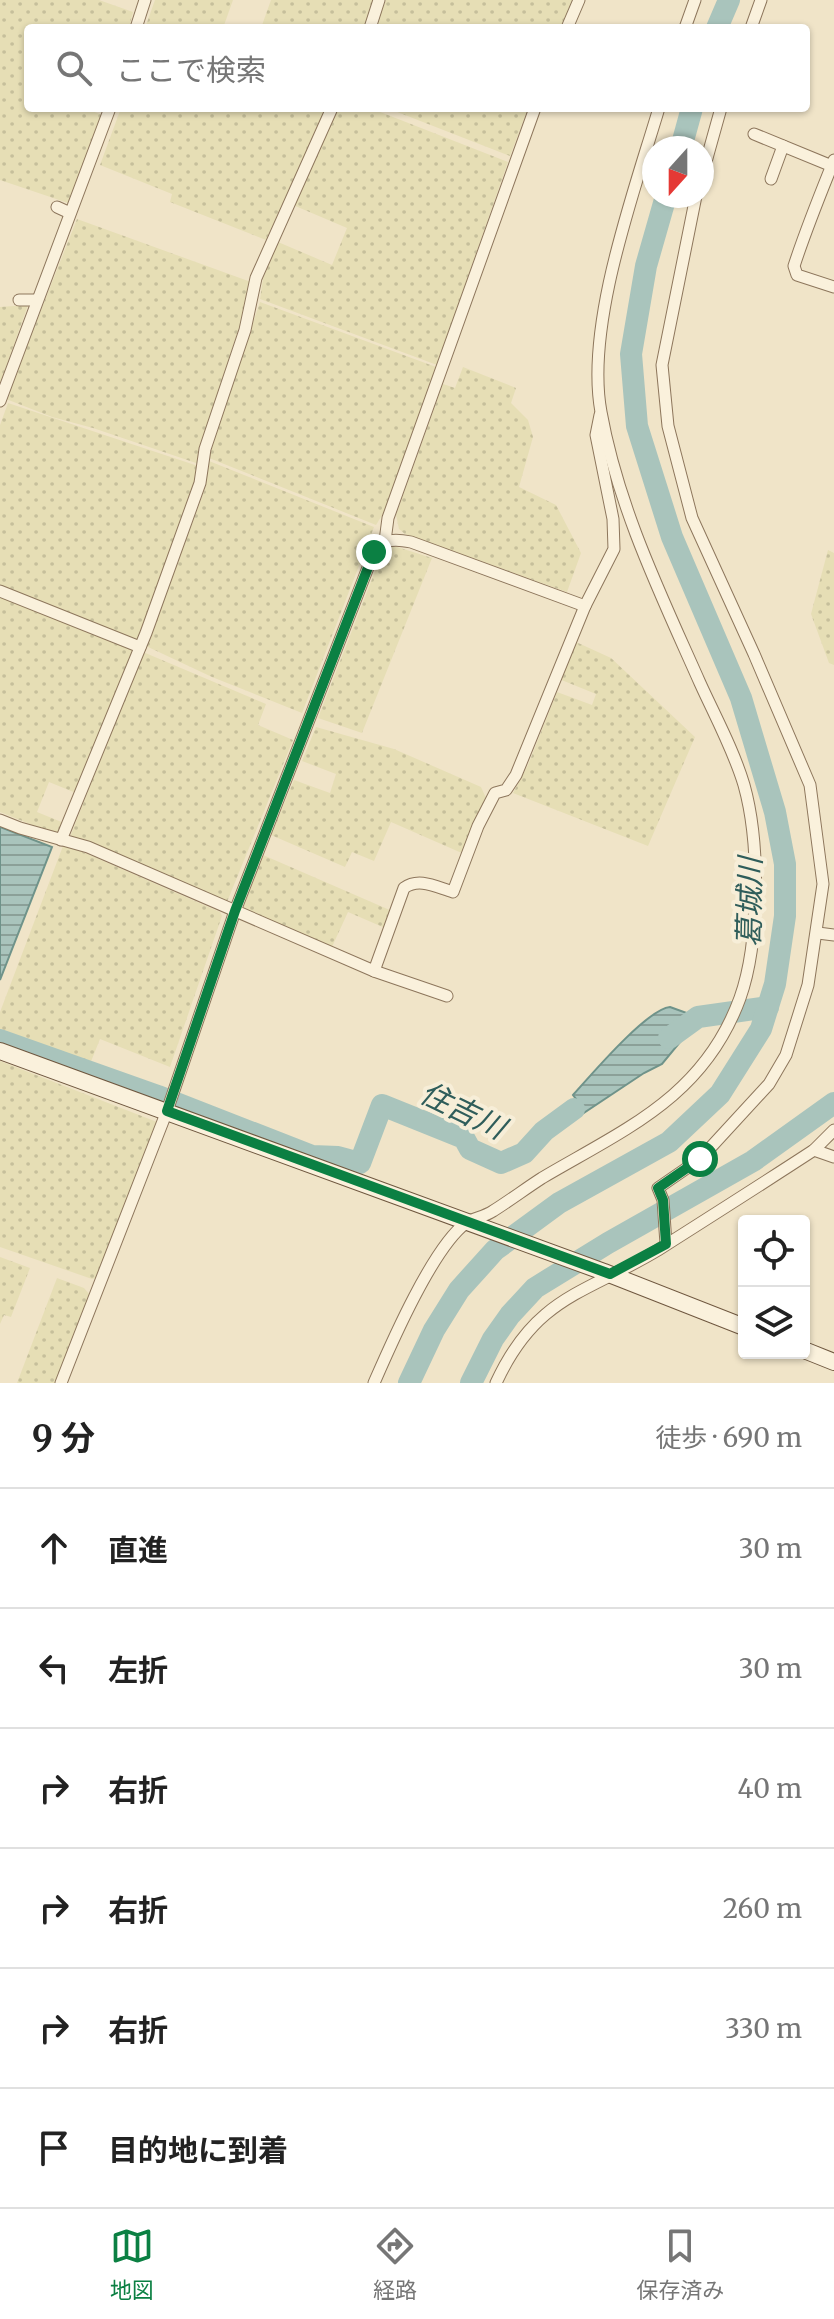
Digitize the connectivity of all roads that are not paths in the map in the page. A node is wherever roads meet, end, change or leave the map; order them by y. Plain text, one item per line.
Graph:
1 (145, 0) edge
2 (379, 0) edge
3 (579, 0) edge
4 (695, 0) edge
5 (761, 0) edge
6 (137, 24) edge
7 (371, 24) edge
8 (569, 24) edge
9 (686, 24) edge
10 (752, 24) edge
11 (108, 112) edge
12 (330, 112) edge
13 (534, 112) edge
14 (658, 112) edge
15 (720, 112) edge
16 (754, 134) dead end
17 (713, 136) edge
18 (783, 146) junction
19 (833, 163) edge
20 (771, 179) dead end
21 (57, 207) dead end
22 (694, 208) edge
23 (70, 213) junction
24 (834, 287) edge
25 (19, 300) dead end
26 (36, 300) junction
27 (0, 401) edge
28 (601, 411) junction
29 (385, 541) junction
30 (0, 591) edge
31 (585, 606) junction
32 (140, 647) junction
33 (0, 820) edge
34 (61, 840) junction
35 (235, 911) junction
36 (818, 933) junction
37 (834, 935) edge
38 (374, 971) junction
39 (447, 996) dead end
40 (0, 1051) edge
41 (168, 1105) junction
42 (834, 1130) edge
43 (814, 1150) junction
44 (834, 1157) edge
45 (474, 1224) junction
46 (666, 1244) junction
47 (607, 1273) junction
48 (738, 1325) edge
49 (810, 1352) edge
50 (834, 1362) edge
51 (61, 1383) edge
52 (374, 1383) edge
53 (496, 1383) edge

1 - 6 street
2 - 7 street
3 - 8 street
4 - 9 street
5 - 10 street
11 - 23 street
12 - 32 street
13 - 29 street
14 - 28 street
15 - 17 street
16 - 18 street
18 - 19 street
18 - 20 street
19 - 24 street
21 - 23 street
22 - 36 street
23 - 26 street
25 - 26 street
26 - 27 street
28 - 31 street
28 - 45 street
29 - 31 street
29 - 35 street
30 - 32 street
31 - 38 street
32 - 34 street
33 - 34 street
34 - 35 street
35 - 38 street
35 - 41 street
36 - 37 street
36 - 46 street
38 - 39 street
40 - 41 street
41 - 45 street
41 - 51 street
42 - 43 street
43 - 44 street
43 - 46 street
45 - 47 street
45 - 52 street
46 - 47 street
47 - 48 street
47 - 53 street
49 - 50 street

